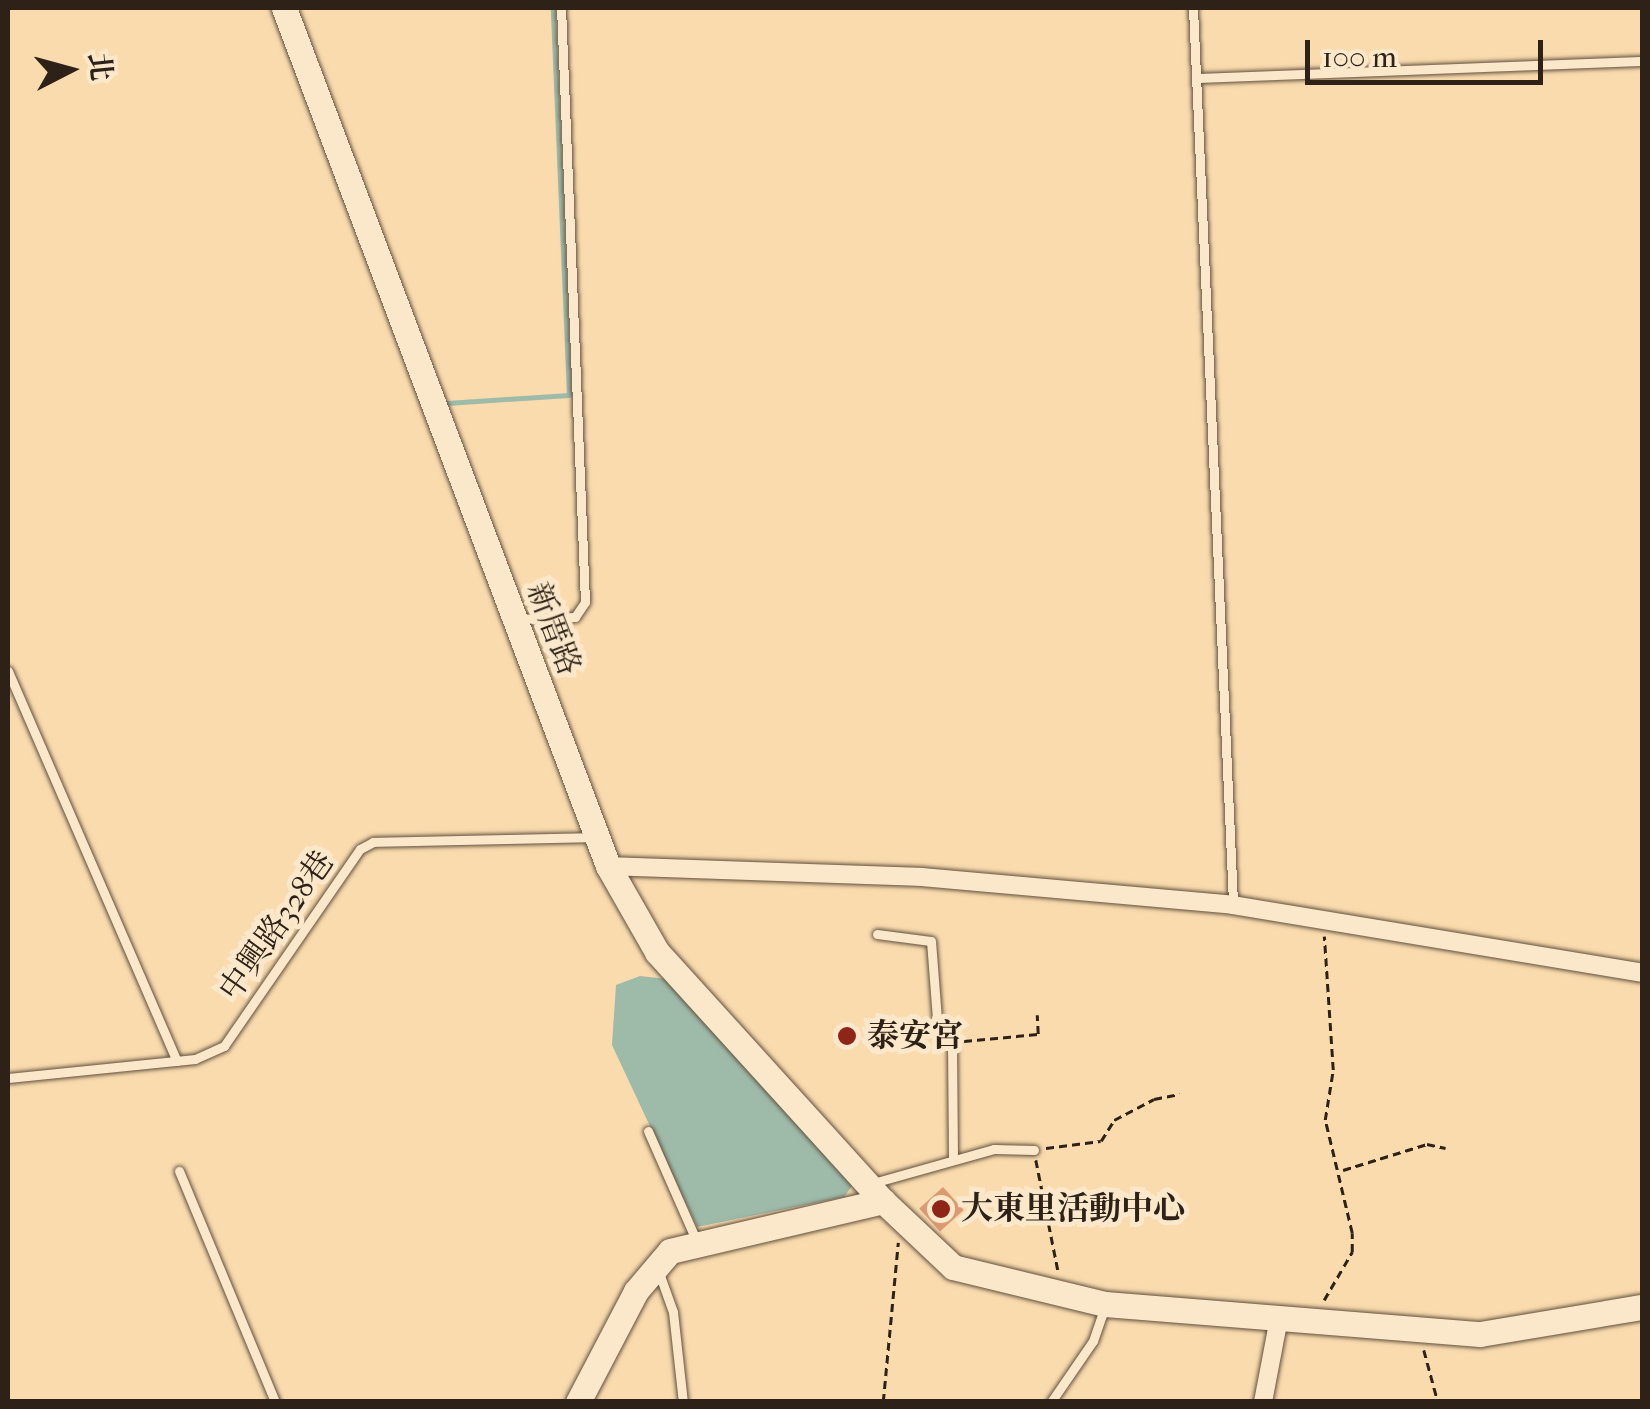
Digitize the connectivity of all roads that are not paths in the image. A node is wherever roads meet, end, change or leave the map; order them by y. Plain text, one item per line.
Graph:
1 (284, 8) edge
2 (562, 8) edge
3 (1193, 8) edge
4 (1642, 61) edge
5 (1196, 78) junction
6 (514, 619) junction
7 (8, 671) edge
8 (596, 836) junction
9 (608, 866) junction
10 (1232, 905) junction
11 (876, 934) dead end
12 (1642, 974) edge
13 (176, 1061) junction
14 (8, 1078) edge
15 (648, 1131) dead end
16 (1034, 1150) road end
17 (953, 1158) junction
18 (179, 1171) dead end
19 (884, 1200) junction
20 (697, 1243) junction
21 (655, 1263) junction
22 (1106, 1304) junction
23 (1642, 1307) edge
24 (1279, 1318) junction
25 (275, 1402) edge
26 (578, 1402) edge
27 (683, 1402) edge
28 (1051, 1402) edge
29 (1263, 1402) edge

1 - 6 street, 新厝路
2 - 6 lane
3 - 5 lane
4 - 5 lane
5 - 10 lane
6 - 8 street, 新厝路
7 - 13 lane
8 - 9 street, 新厝路
8 - 13 lane, 中興路328巷
9 - 10 street
9 - 19 street, 新厝路
10 - 12 street
11 - 17 lane
13 - 14 lane, 中興路328巷
15 - 20 lane
16 - 17 lane
17 - 19 lane
18 - 25 lane
19 - 20 street
19 - 22 street, 新厝路
20 - 21 street
21 - 26 street
21 - 27 lane
22 - 24 street, 新厝路
22 - 28 lane
23 - 24 street, 新厝路
24 - 29 street

